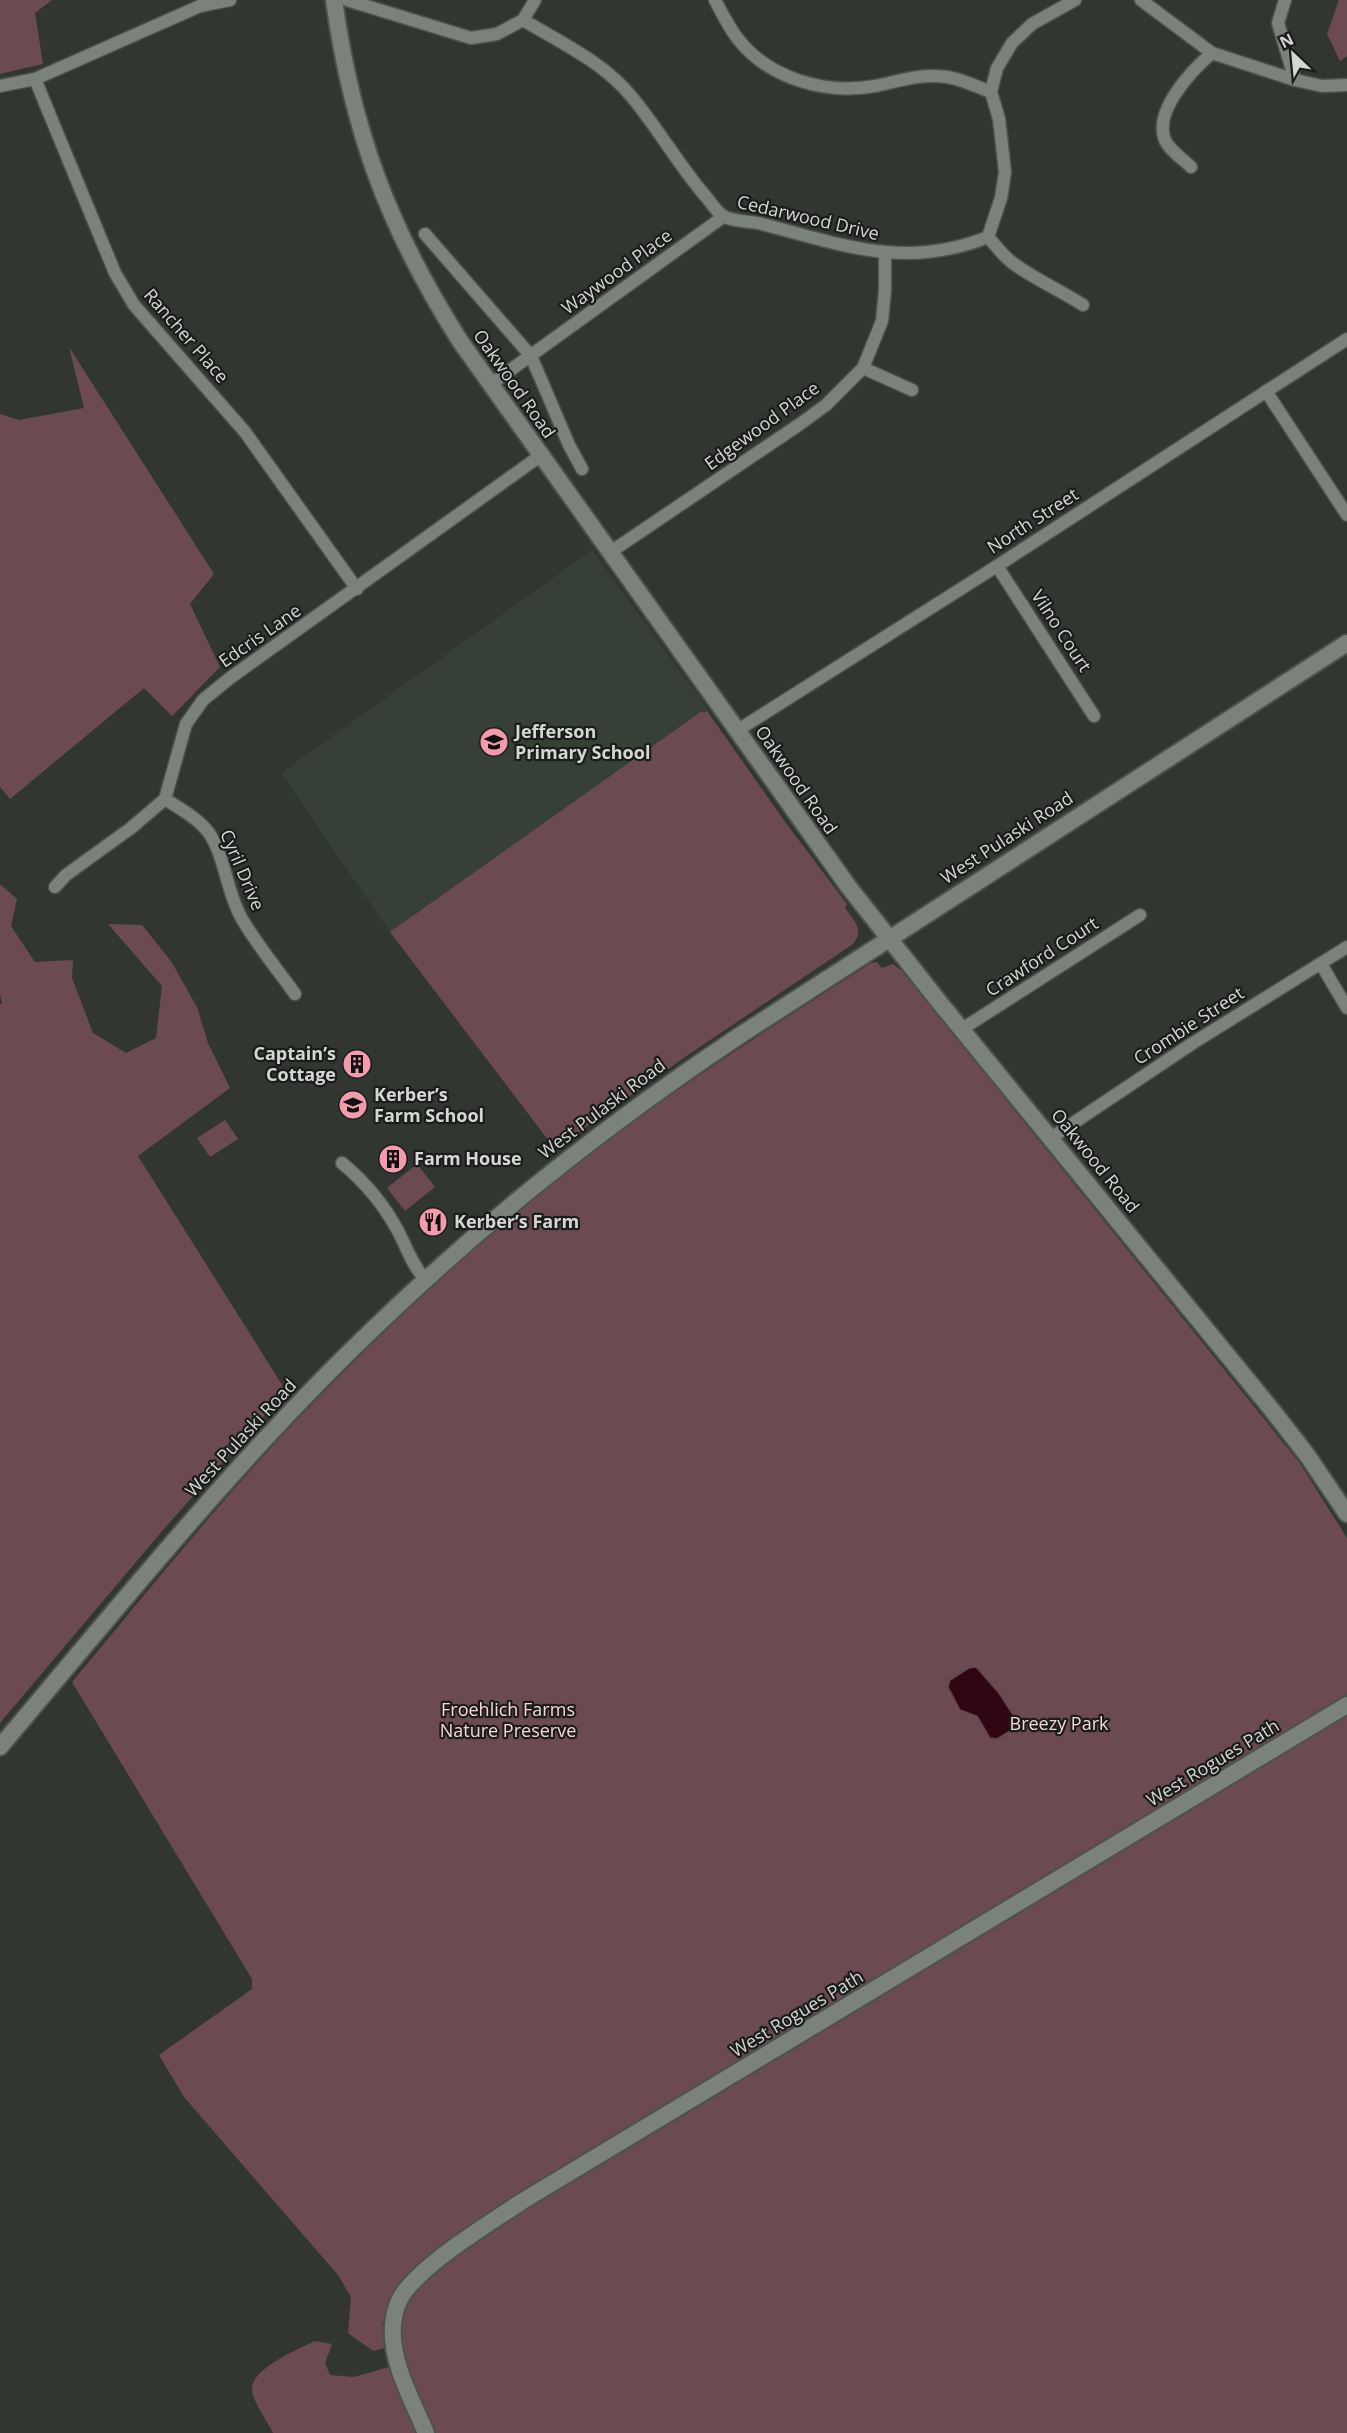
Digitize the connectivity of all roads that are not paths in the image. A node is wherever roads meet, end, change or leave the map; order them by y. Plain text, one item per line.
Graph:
1 (230, 0) edge
2 (334, 0) edge
3 (347, 0) edge
4 (535, 0) edge
5 (715, 0) edge
6 (1075, 0) edge
7 (1141, 0) edge
8 (1285, 0) edge
9 (523, 20) junction
10 (1212, 53) junction
11 (35, 79) junction
12 (1296, 80) junction
13 (1347, 85) edge
14 (0, 86) edge
15 (991, 92) junction
16 (1191, 168) dead end
17 (723, 217) junction
18 (425, 234) dead end
19 (988, 237) junction
20 (885, 254) junction
21 (1083, 305) dead end
22 (1347, 339) edge
23 (531, 356) junction
24 (863, 368) junction
25 (490, 384) junction
26 (912, 390) dead end
27 (1266, 391) junction
28 (540, 456) junction
29 (582, 469) dead end
30 (1347, 516) edge
31 (609, 553) junction
32 (997, 566) junction
33 (357, 589) junction
34 (1347, 643) edge
35 (1094, 716) dead end
36 (738, 730) junction
37 (165, 799) junction
38 (55, 887) dead end
39 (1140, 915) dead end
40 (888, 938) junction
41 (1347, 947) edge
42 (1321, 964) junction
43 (295, 994) dead end
44 (1347, 1008) edge
45 (962, 1029) junction
46 (1051, 1138) junction
47 (342, 1163) dead end
48 (425, 1279) junction
49 (1347, 1514) edge
50 (1347, 1705) edge
51 (0, 1747) edge
52 (426, 2433) edge

1 - 11 street
2 - 25 main road, Oakwood Road
3 - 9 street
4 - 9 street
5 - 15 street
6 - 15 street
7 - 10 street
8 - 12 street
9 - 17 street, Cedarwood Drive
10 - 12 street
10 - 16 street
11 - 14 street
11 - 33 street, Rancher Place
12 - 13 street
15 - 19 street
17 - 20 street, Cedarwood Drive
17 - 23 street, Waywood Place
18 - 23 street, Oakwood Road
19 - 20 street, Cedarwood Drive
19 - 21 street
20 - 24 street, Edgewood Place
22 - 27 street, North Street
23 - 25 street, Waywood Place
23 - 29 street, Oakwood Road
24 - 26 street
24 - 31 street, Edgewood Place
25 - 28 main road, Oakwood Road
27 - 30 street
27 - 32 street, North Street
28 - 31 main road, Oakwood Road
28 - 33 street, Edcris Lane
31 - 36 main road, Oakwood Road
32 - 35 street, Vilno Court
32 - 36 street, North Street
33 - 37 street, Edcris Lane
34 - 40 main road, West Pulaski Road
36 - 40 main road, Oakwood Road
37 - 38 street
37 - 43 street, Cyril Drive
39 - 45 street, Crawford Court
40 - 45 main road, Oakwood Road
40 - 48 main road, West Pulaski Road
41 - 42 street, Crombie Street
42 - 44 street
42 - 46 street, Crombie Street
45 - 46 main road, Oakwood Road
46 - 49 main road, Oakwood Road
47 - 48 street
48 - 51 main road, West Pulaski Road
50 - 52 main road, West Rogues Path

